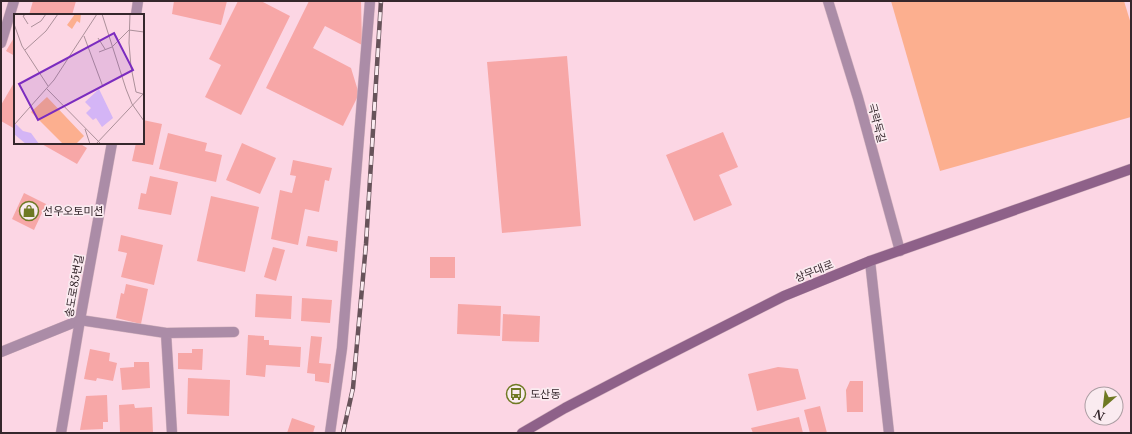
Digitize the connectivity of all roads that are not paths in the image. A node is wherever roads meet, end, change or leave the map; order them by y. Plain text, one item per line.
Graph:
1 (14, 1) edge
2 (138, 1) edge
3 (370, 1) edge
4 (828, 1) edge
5 (136, 14) edge
6 (1, 43) edge
7 (112, 144) edge
8 (1131, 169) edge
9 (900, 251) junction
10 (870, 261) junction
11 (80, 320) junction
12 (234, 332) dead end
13 (166, 333) junction
14 (1, 352) edge
15 (61, 433) edge
16 (172, 433) edge
17 (330, 433) edge
18 (522, 433) edge
19 (889, 433) edge

1 - 6 street
2 - 5 street
3 - 17 street
4 - 9 street, 극락둑길
7 - 11 street, 송도로85번길
8 - 9 main road, 상무대로
9 - 10 main road, 상무대로
10 - 18 main road, 상무대로
10 - 19 street
11 - 13 street
11 - 14 street
11 - 15 street, 송도로85번길
12 - 13 street
13 - 16 street

